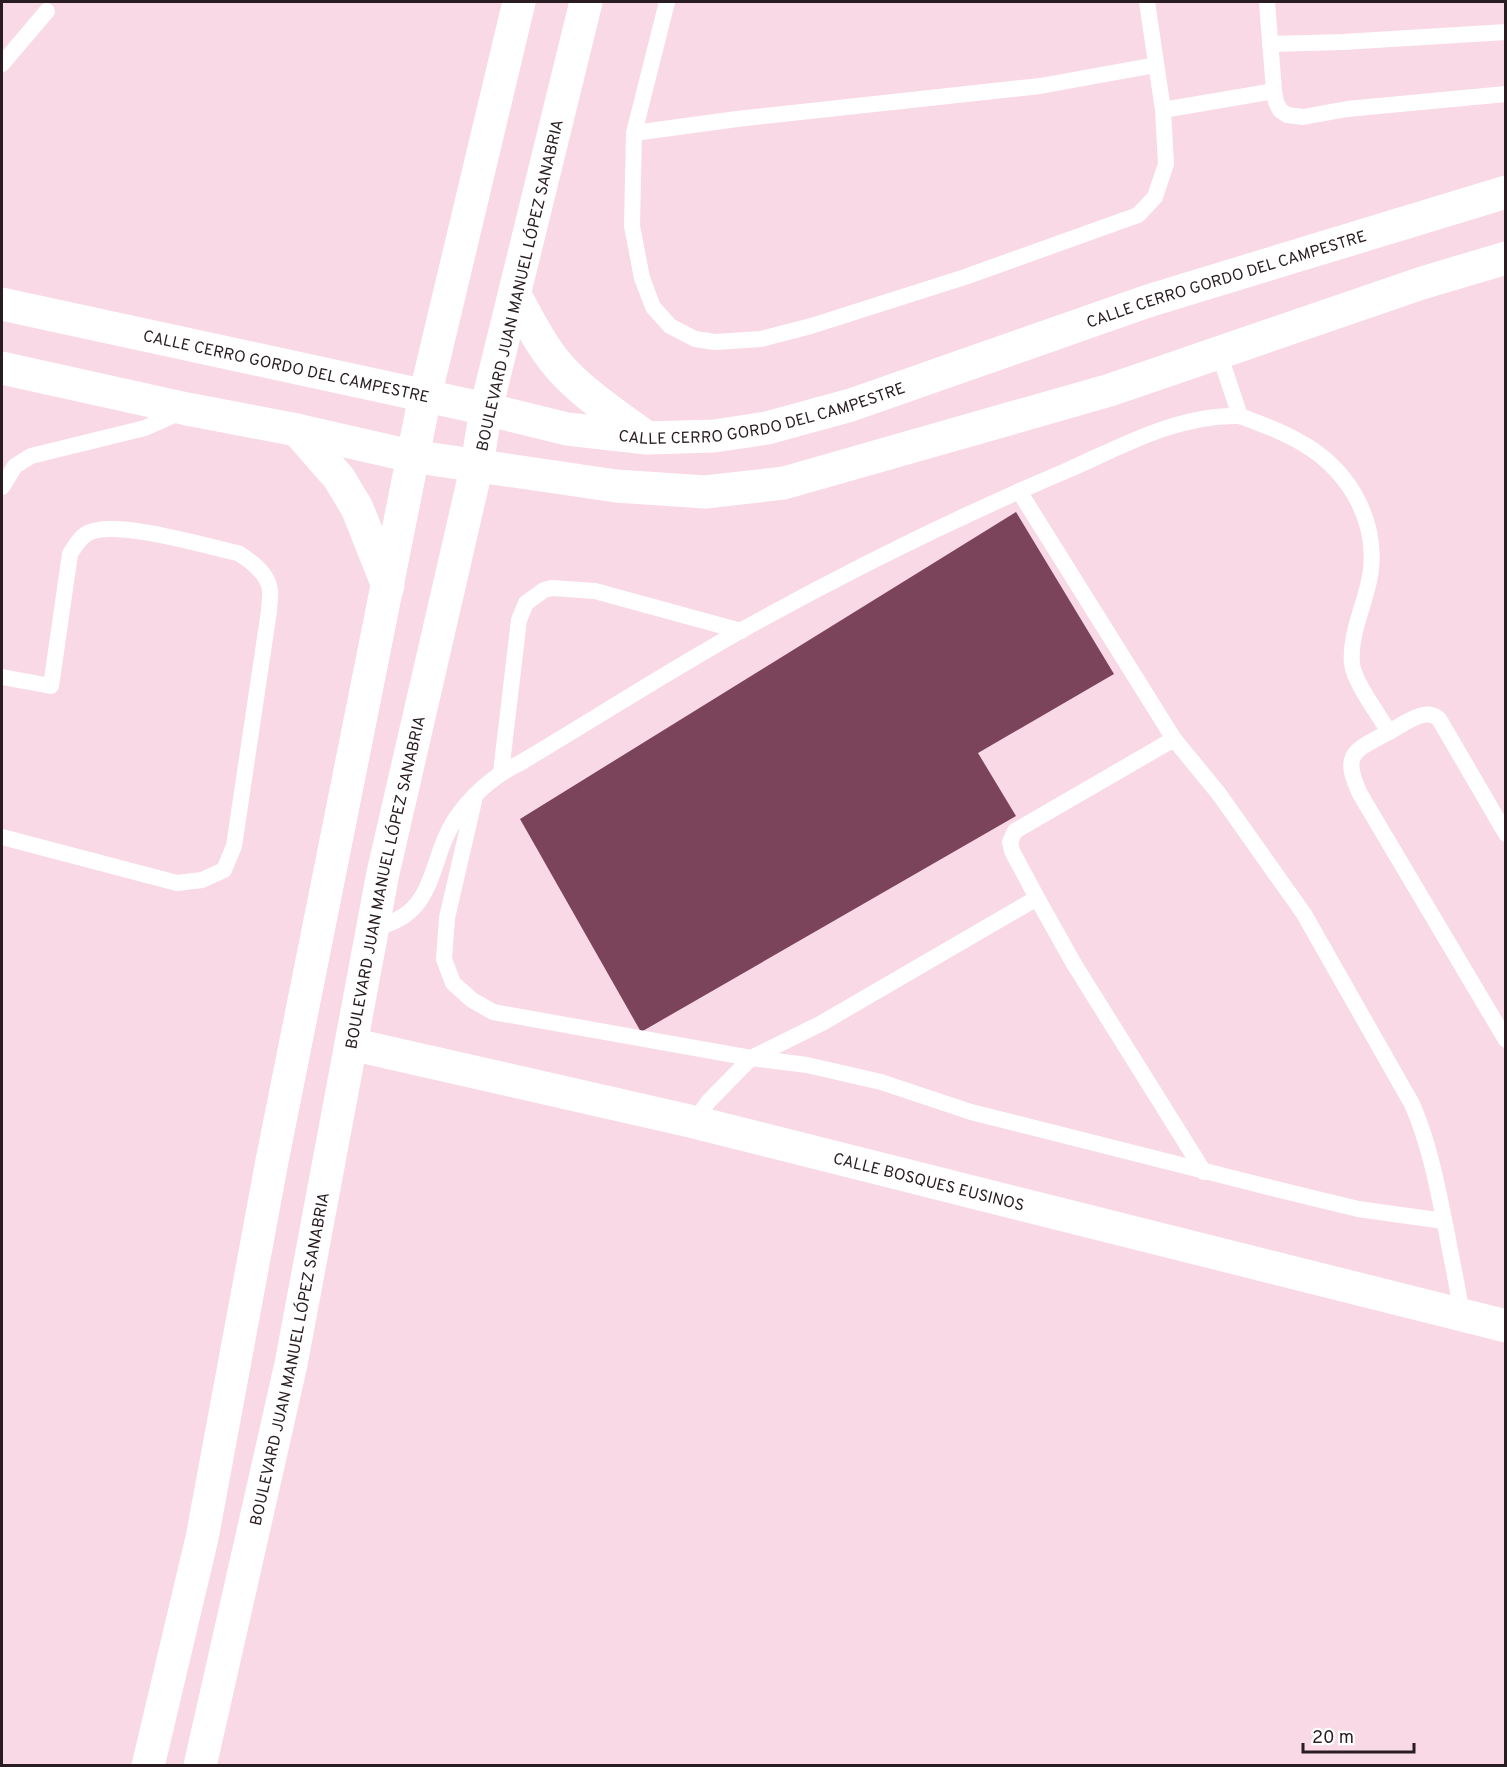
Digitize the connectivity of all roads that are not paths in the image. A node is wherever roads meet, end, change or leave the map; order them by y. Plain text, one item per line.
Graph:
1 (519, 2) edge
2 (586, 2) edge
3 (667, 2) edge
4 (1147, 2) edge
5 (1267, 2) edge
6 (47, 11) dead end
7 (1506, 32) edge
8 (1270, 44) junction
9 (2, 64) edge
10 (1156, 65) junction
11 (1274, 91) junction
12 (1506, 94) edge
13 (1163, 110) junction
14 (634, 133) junction
15 (1506, 192) edge
16 (1506, 258) edge
17 (515, 295) junction
18 (2, 304) edge
19 (1219, 353) junction
20 (2, 368) edge
21 (425, 396) junction
22 (188, 409) junction
23 (486, 409) junction
24 (1239, 416) junction
25 (297, 430) junction
26 (647, 438) junction
27 (411, 456) junction
28 (477, 465) junction
29 (2, 487) edge
30 (1019, 490) junction
31 (388, 586) junction
32 (741, 631) junction
33 (2, 677) edge
34 (1389, 732) junction
35 (1174, 739) junction
36 (501, 772) junction
37 (476, 795) junction
38 (1506, 834) edge
39 (2, 837) edge
40 (1037, 898) junction
41 (372, 930) junction
42 (1506, 1040) edge
43 (351, 1044) junction
44 (751, 1058) junction
45 (694, 1122) junction
46 (1204, 1172) junction
47 (1444, 1221) junction
48 (1462, 1316) junction
49 (1506, 1326) edge
50 (148, 1766) edge
51 (200, 1766) edge

1 - 21 street
2 - 17 street, BOULEVARD JUAN MANUEL LÓPEZ SANABRIA
3 - 14 lane
4 - 10 lane
5 - 8 lane
6 - 9 lane
7 - 8 lane
8 - 11 lane
10 - 13 lane
10 - 14 lane
11 - 12 lane
11 - 13 lane
13 - 14 lane
15 - 26 street, CALLE CERRO GORDO DEL CAMPESTRE
16 - 19 street
17 - 23 street, BOULEVARD JUAN MANUEL LÓPEZ SANABRIA
17 - 26 street
18 - 21 street, CALLE CERRO GORDO DEL CAMPESTRE
19 - 24 lane
19 - 28 street
20 - 22 street
21 - 23 street, CALLE CERRO GORDO DEL CAMPESTRE
21 - 27 street
22 - 25 street
22 - 29 lane
23 - 26 street, CALLE CERRO GORDO DEL CAMPESTRE
23 - 28 street, BOULEVARD JUAN MANUEL LÓPEZ SANABRIA
24 - 30 lane
24 - 34 lane
25 - 27 street
25 - 31 street
27 - 28 street
27 - 31 street
28 - 41 street, BOULEVARD JUAN MANUEL LÓPEZ SANABRIA
30 - 32 lane
30 - 35 lane
31 - 50 street
32 - 36 lane
32 - 36 lane
33 - 39 lane
34 - 38 lane
34 - 42 lane
35 - 40 lane
35 - 47 lane
36 - 37 lane
37 - 41 lane
37 - 44 lane
40 - 44 lane
40 - 46 lane
41 - 43 street, BOULEVARD JUAN MANUEL LÓPEZ SANABRIA
43 - 45 street, CALLE BOSQUES EUSINOS
43 - 51 street, BOULEVARD JUAN MANUEL LÓPEZ SANABRIA
44 - 45 lane
44 - 46 lane
45 - 48 street, CALLE BOSQUES EUSINOS
46 - 47 lane
47 - 48 lane
48 - 49 street, CALLE BOSQUES EUSINOS

